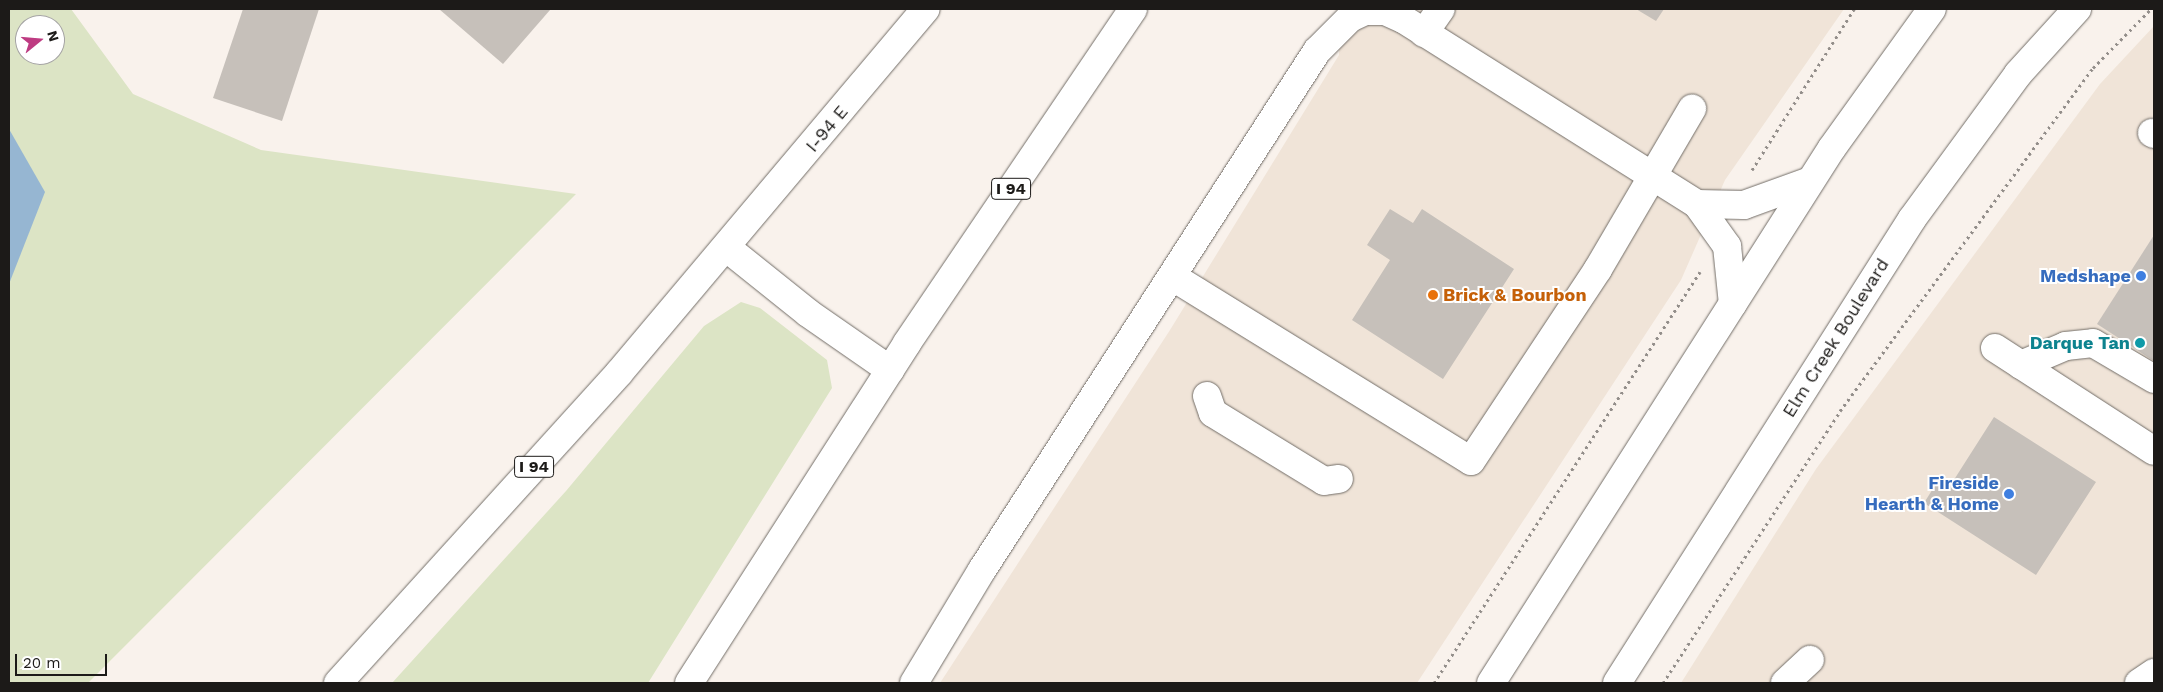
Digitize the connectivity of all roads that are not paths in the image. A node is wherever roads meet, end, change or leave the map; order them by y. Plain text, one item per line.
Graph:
1 (925, 9) edge
2 (1133, 9) edge
3 (1441, 9) edge
4 (1932, 9) edge
5 (2077, 9) edge
6 (1424, 33) junction
7 (1692, 109) dead end
8 (1651, 174) junction
9 (1810, 181) junction
10 (1697, 204) junction
11 (727, 248) junction
12 (1173, 277) junction
13 (1733, 304) junction
14 (1995, 348) dead end
15 (2021, 365) junction
16 (890, 370) junction
17 (2154, 379) edge
18 (1207, 396) dead end
19 (2154, 451) edge
20 (1339, 479) dead end
21 (1810, 660) dead end
22 (2154, 673) edge
23 (338, 683) edge
24 (689, 683) edge
25 (914, 683) edge
26 (1490, 683) edge
27 (1617, 683) edge
28 (1785, 683) edge
29 (2139, 683) edge

1 - 11 main road, I-94 E / I 94
2 - 16 main road, I 94
3 - 6 main road
4 - 9 main road
5 - 27 main road, Elm Creek Boulevard
6 - 8 main road
6 - 12 main road
7 - 8 main road
8 - 10 main road
8 - 12 main road
9 - 10 main road
9 - 13 main road
10 - 13 main road
11 - 16 main road
11 - 23 main road, I 94
12 - 25 main road
13 - 26 main road
14 - 15 main road
15 - 17 main road
15 - 19 main road
16 - 24 main road, I 94
18 - 20 main road
21 - 28 main road
22 - 29 main road

